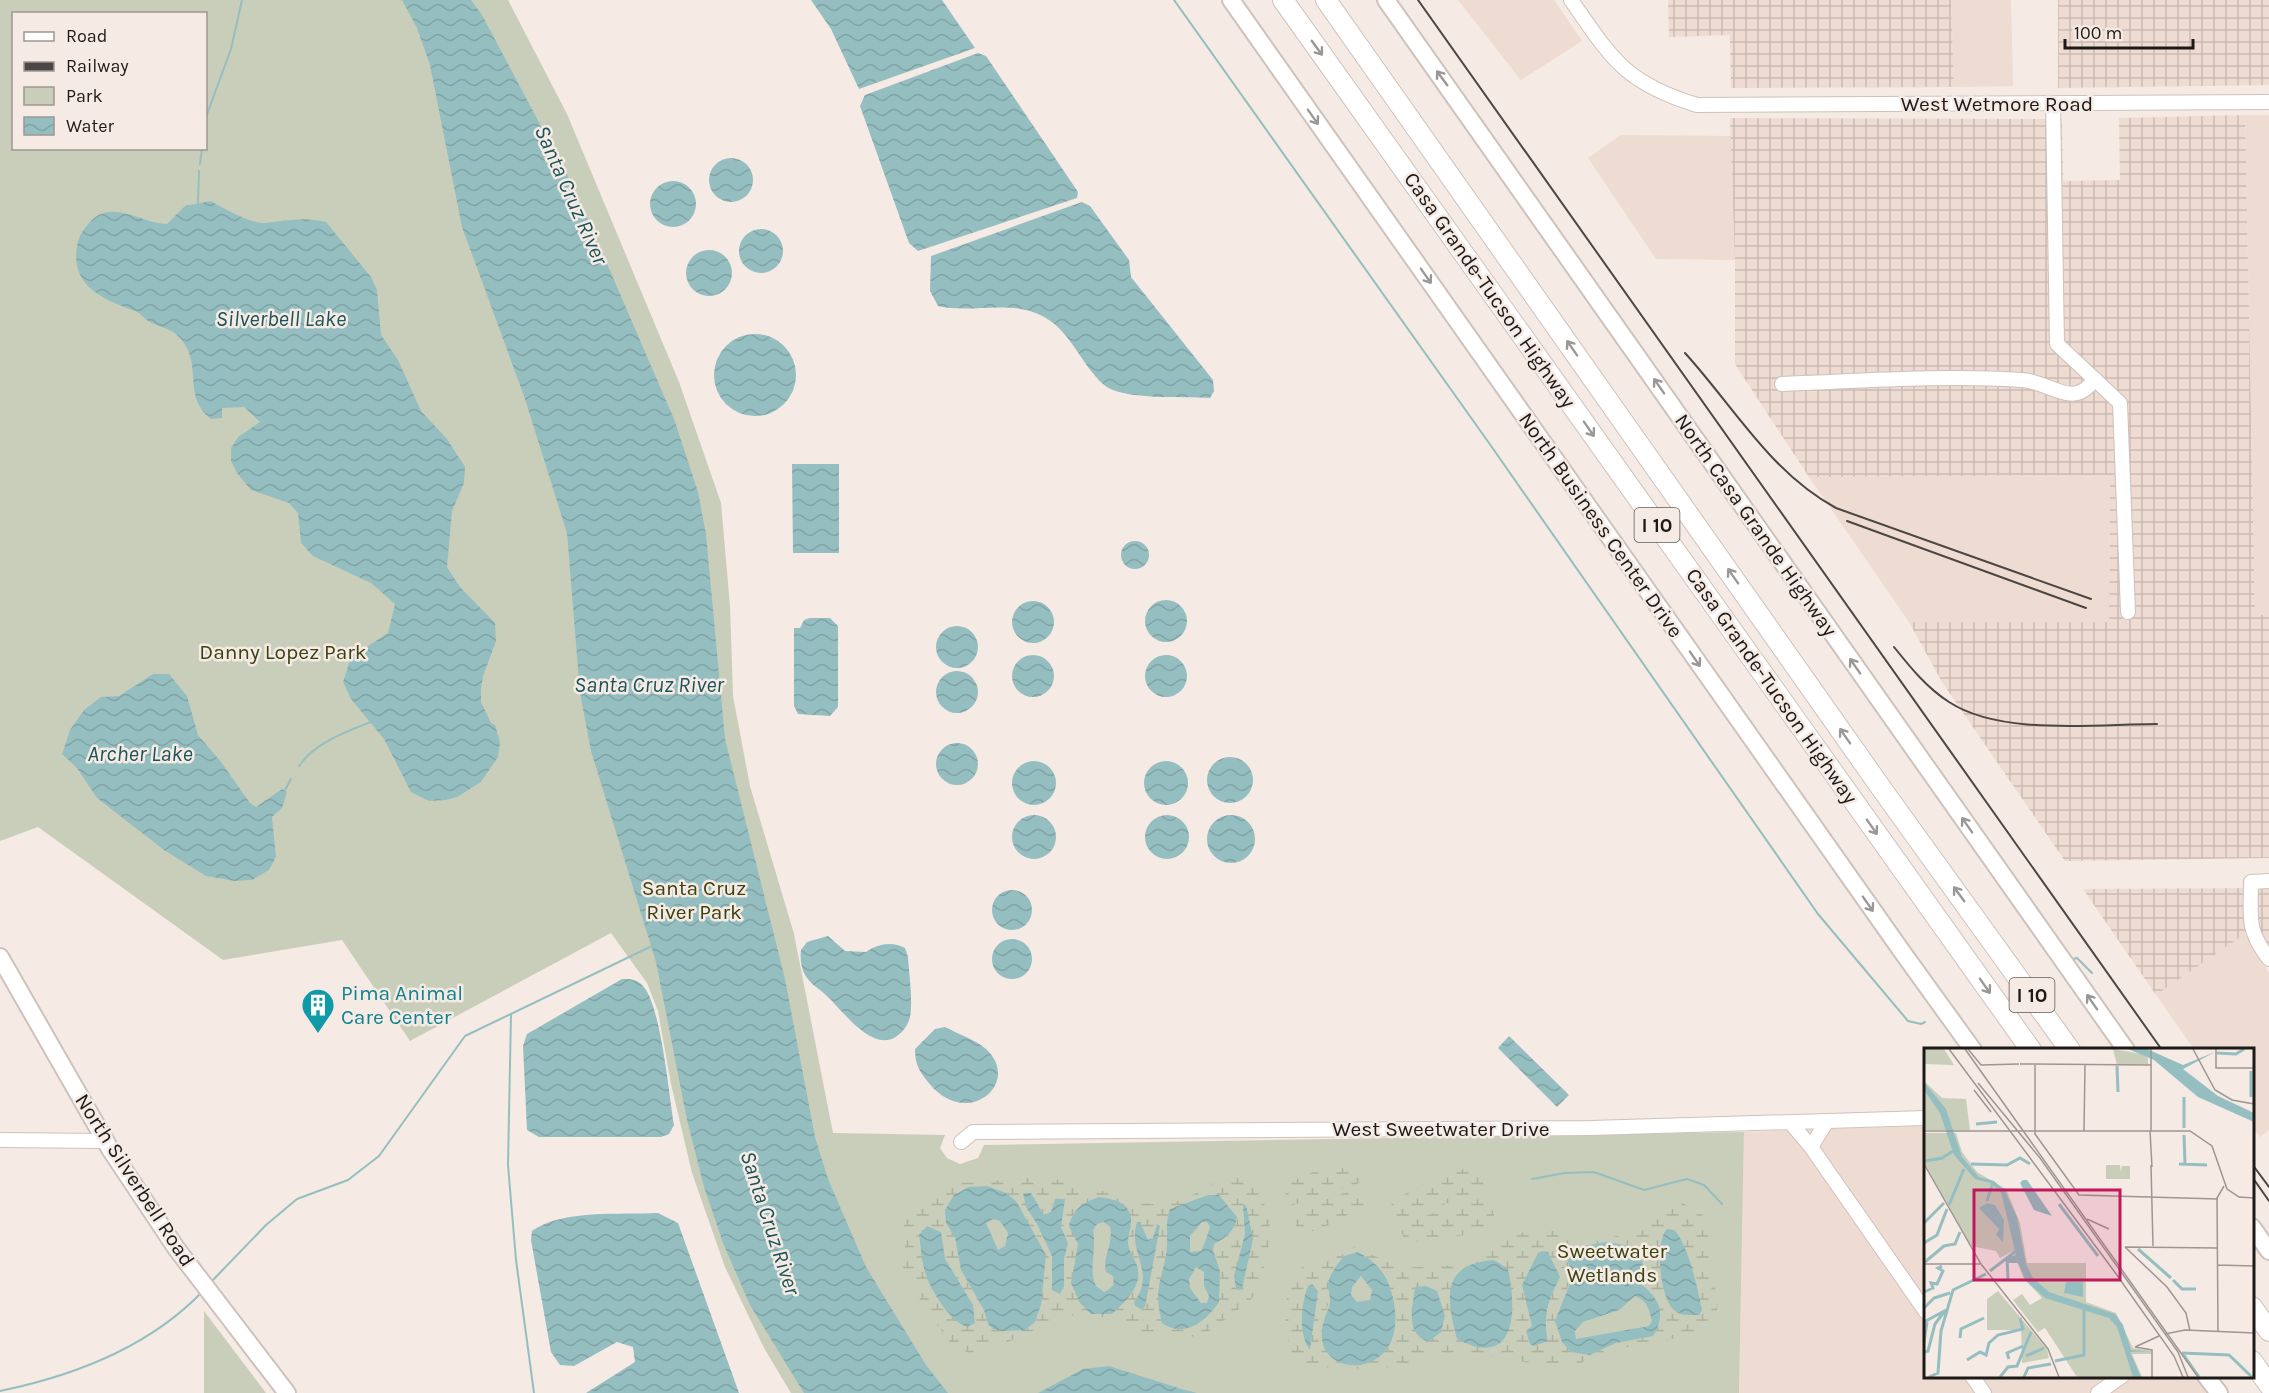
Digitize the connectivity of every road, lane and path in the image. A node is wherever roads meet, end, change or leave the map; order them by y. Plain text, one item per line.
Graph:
1 (1231, 0) edge
2 (1283, 0) edge
3 (1326, 0) edge
4 (1386, 0) edge
5 (1571, 0) edge
6 (2269, 102) edge
7 (2053, 103) junction
8 (2095, 379) junction
9 (1782, 384) dead end
10 (2128, 612) dead end
11 (2269, 881) edge
12 (0, 957) edge
13 (2269, 958) edge
14 (1972, 1048) edge
15 (2030, 1048) edge
16 (2069, 1048) edge
17 (2125, 1048) edge
18 (1924, 1118) edge
19 (1827, 1121) junction
20 (1790, 1122) junction
21 (0, 1140) edge
22 (105, 1141) junction
23 (961, 1142) dead end
24 (1811, 1147) junction
25 (2254, 1228) edge
26 (2269, 1251) edge
27 (2254, 1308) edge
28 (1924, 1309) edge
29 (2269, 1331) edge
30 (2254, 1362) edge
31 (1973, 1378) edge
32 (2120, 1378) edge
33 (2207, 1378) edge
34 (2269, 1385) edge
35 (287, 1393) edge
36 (1984, 1393) edge
37 (2098, 1393) edge
38 (2219, 1393) edge

1 -> 14 main road, North Business Center Drive
2 -> 15 highway, Casa Grande-Tucson Highway / I 10
16 -> 3 highway, Casa Grande-Tucson Highway / I 10
17 -> 4 main road, North Casa Grande Highway
5 - 7 street, West Wetmore Road
6 - 7 street, West Wetmore Road
7 - 8 street
8 - 9 street
8 - 10 street
11 - 13 street
12 - 22 main road, North Silverbell Road
18 - 19 street, West Sweetwater Drive
19 - 20 street, West Sweetwater Drive
19 - 24 street
20 - 23 street, West Sweetwater Drive
20 - 24 street
21 - 22 street
22 - 35 main road, North Silverbell Road
24 - 28 street
25 - 26 main road
27 - 29 highway
30 - 34 highway
31 - 36 street
32 - 37 street
33 - 38 main road

